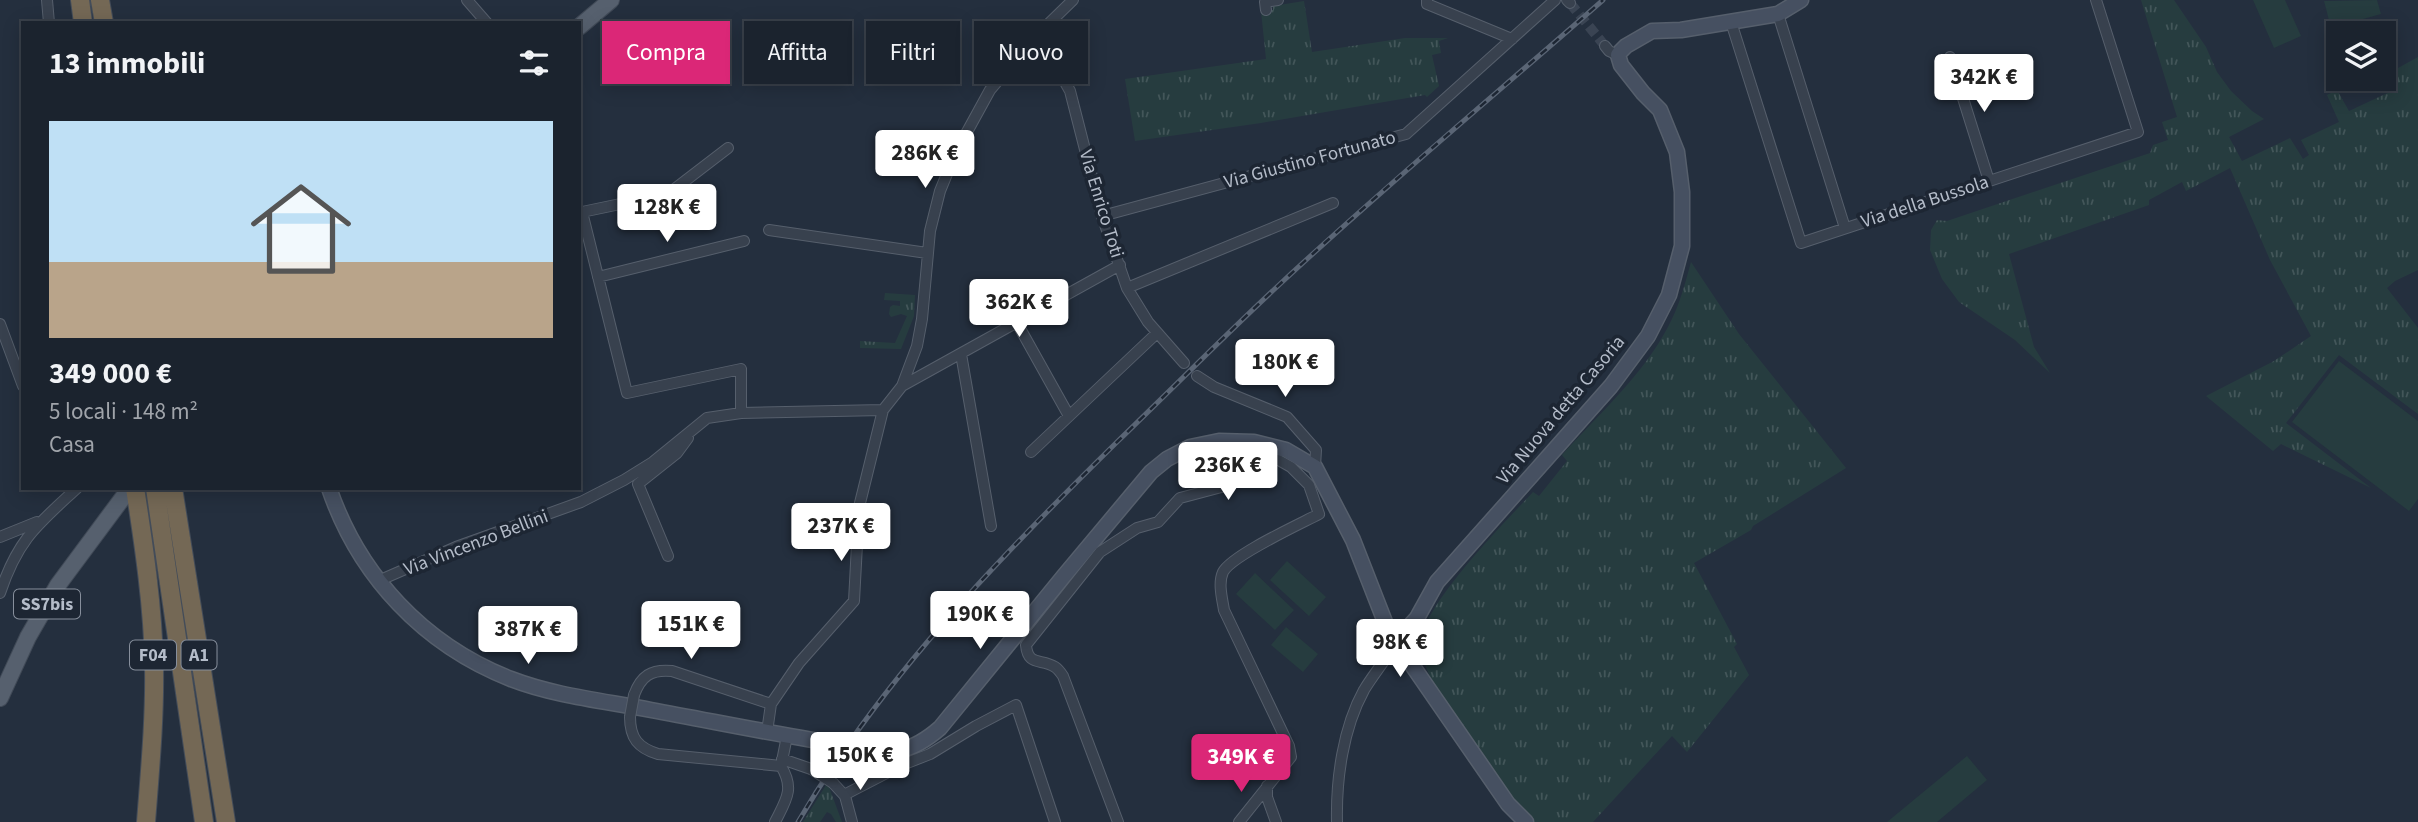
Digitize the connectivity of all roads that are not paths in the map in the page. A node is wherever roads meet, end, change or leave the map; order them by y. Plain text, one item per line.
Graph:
1 (47, 0) edge
2 (80, 0) edge
3 (100, 0) edge
4 (467, 0) edge
5 (611, 0) edge
6 (1073, 0) edge
7 (1278, 0) edge
8 (1427, 0) edge
9 (1555, 0) edge
10 (1801, 0) edge
11 (2096, 0) edge
12 (1266, 10) dead end
13 (1778, 14) junction
14 (49, 21) edge
15 (83, 21) edge
16 (104, 21) edge
17 (485, 21) edge
18 (1051, 21) edge
19 (1731, 22) junction
20 (581, 25) edge
21 (1512, 38) junction
22 (1605, 47) tunnel mouth
23 (1618, 55) junction
24 (1950, 57) dead end
25 (995, 84) edge
26 (1066, 84) edge
27 (728, 149) dead end
28 (1989, 181) junction
29 (1333, 203) dead end
30 (1102, 216) junction
31 (1845, 228) junction
32 (769, 230) dead end
33 (744, 241) dead end
34 (927, 253) junction
35 (1120, 265) junction
36 (598, 277) junction
37 (1127, 288) junction
38 (1017, 323) junction
39 (0, 324) edge
40 (1157, 333) junction
41 (961, 354) junction
42 (1184, 363) dead end
43 (1197, 376) dead end
44 (21, 381) edge
45 (902, 386) junction
46 (883, 410) junction
47 (741, 413) junction
48 (1069, 416) junction
49 (692, 430) junction
50 (1031, 452) dead end
51 (1315, 467) junction
52 (130, 490) edge
53 (132, 490) edge
54 (155, 490) edge
55 (173, 490) edge
56 (330, 490) edge
57 (66, 492) edge
58 (40, 521) junction
59 (991, 526) dead end
60 (0, 537) edge
61 (668, 556) dead end
62 (378, 581) junction
63 (0, 593) edge
64 (1401, 644) junction
65 (0, 698) edge
66 (771, 704) junction
67 (767, 732) junction
68 (787, 736) junction
69 (782, 762) junction
70 (1267, 785) junction
71 (844, 795) junction
72 (146, 822) edge
73 (204, 822) edge
74 (226, 822) edge
75 (775, 822) edge
76 (852, 822) edge
77 (1055, 822) edge
78 (1118, 822) edge
79 (1239, 822) edge
80 (1276, 822) edge
81 (1337, 822) edge
82 (1526, 822) edge

1 - 14 street
2 - 15 highway
3 - 16 highway
4 - 17 street
5 - 20 main road
6 - 18 street
7 - 12 street
8 - 21 street
9 - 21 street, Via Giustino Fortunato
10 - 13 street
11 - 28 street, Via della Bussola
13 - 19 street
13 - 31 street
19 - 23 street
19 - 31 street, Via della Bussola
21 - 30 street, Via Giustino Fortunato
22 - 23 street
23 - 64 street, Via Nuova detta Casoria
24 - 28 street
25 - 34 street
26 - 30 street, Via Enrico Toti
27 - 36 street
28 - 31 street, Via della Bussola
29 - 37 street
30 - 35 street, Via Enrico Toti
32 - 34 street
33 - 36 street
34 - 45 street
35 - 37 street, Via Enrico Toti
35 - 38 street
36 - 47 street
37 - 40 street, Via Enrico Toti
38 - 41 street
38 - 48 street
39 - 44 street
40 - 42 street, Via Enrico Toti
40 - 48 street
41 - 45 street
41 - 59 street
43 - 51 street
45 - 46 street
46 - 47 street, Via Vincenzo Bellini
46 - 66 street
47 - 49 street, Via Vincenzo Bellini
48 - 50 street
49 - 61 street
49 - 62 street, Via Vincenzo Bellini
51 - 64 street
51 - 68 street, bridge
52 - 65 main road, SS7bis
53 - 72 highway, F04
54 - 73 highway, A1
55 - 74 highway, A1
56 - 62 street
57 - 58 street
58 - 60 street
58 - 63 street
62 - 67 street
64 - 81 street
64 - 82 street
66 - 67 street
66 - 69 street, bridge
67 - 68 street
68 - 69 street
69 - 71 street, bridge
69 - 75 street
70 - 78 street
70 - 79 street
70 - 80 street
71 - 76 street
71 - 77 street

